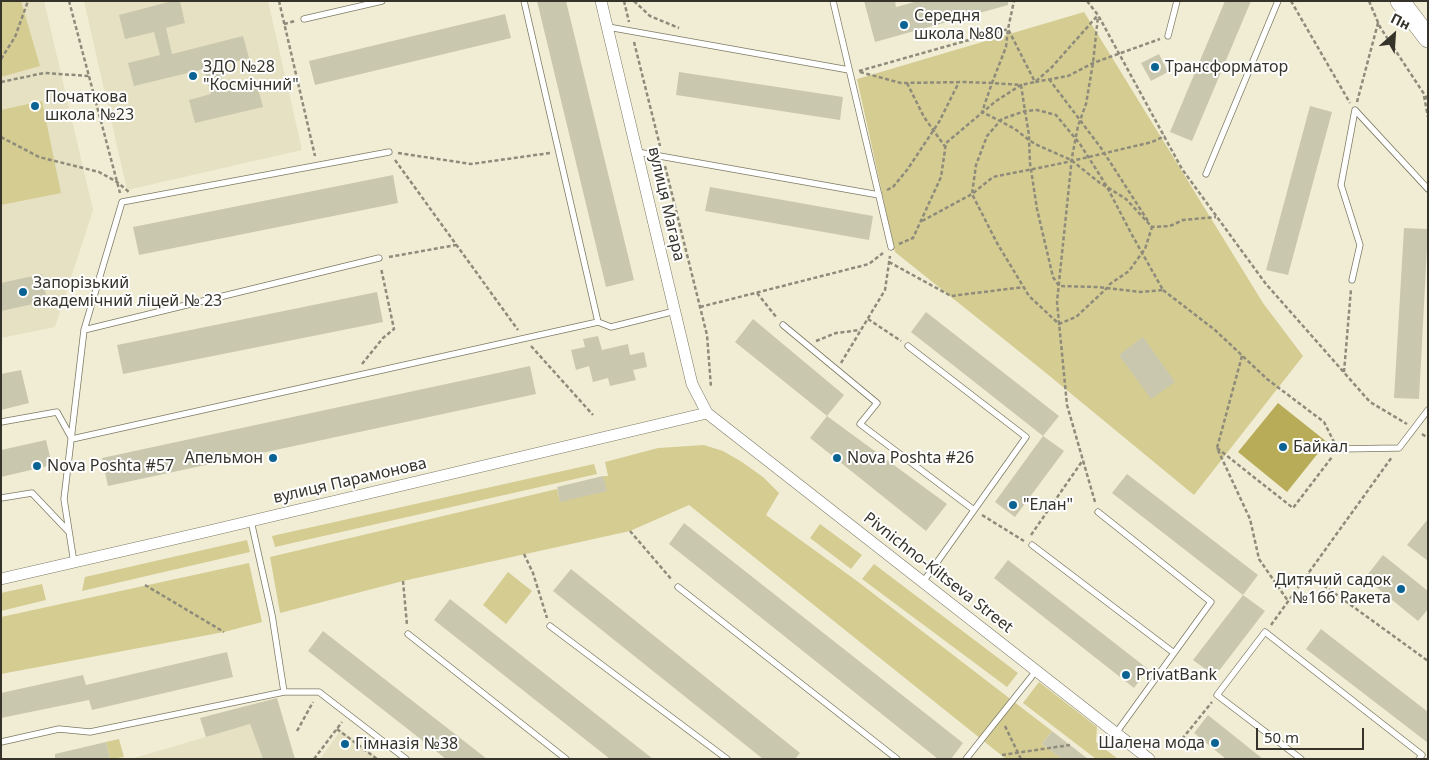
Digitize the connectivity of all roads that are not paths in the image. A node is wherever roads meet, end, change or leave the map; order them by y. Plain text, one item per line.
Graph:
1 (382, 1) edge
2 (524, 1) edge
3 (601, 1) edge
4 (833, 1) edge
5 (1178, 1) edge
6 (1278, 1) edge
7 (1400, 1) edge
8 (304, 19) dead end
9 (608, 27) junction
10 (1168, 36) road end
11 (1428, 38) edge
12 (849, 70) junction
13 (389, 152) road end
14 (637, 152) junction
15 (1206, 174) dead end
16 (1428, 189) edge
17 (879, 195) junction
18 (891, 247) road end
19 (378, 258) road end
20 (1352, 280) road end
21 (675, 311) junction
22 (598, 322) junction
23 (782, 326) road end
24 (84, 330) junction
25 (908, 346) road end
26 (1428, 410) edge
27 (707, 413) junction
28 (1, 422) edge
29 (72, 439) junction
30 (1338, 449) road end
31 (1, 498) edge
32 (974, 510) junction
33 (1098, 512) road end
34 (252, 521) junction
35 (69, 533) junction
36 (1032, 545) dead end
37 (74, 563) junction
38 (1, 579) edge
39 (923, 582) junction
40 (678, 587) road end
41 (550, 626) road end
42 (408, 634) road end
43 (1174, 653) junction
44 (1036, 671) junction
45 (284, 692) junction
46 (1116, 733) junction
47 (1, 742) edge
48 (406, 759) edge
49 (566, 759) edge
50 (727, 759) edge
51 (897, 759) edge
52 (966, 759) edge
53 (1149, 759) edge
54 (1301, 759) edge
55 (1419, 759) edge

1 - 8 lane
2 - 22 lane
3 - 9 street, вулиця Магара
4 - 12 lane
5 - 10 lane
6 - 15 lane
7 - 11 main road
9 - 12 lane
9 - 14 street, вулиця Магара
12 - 17 lane
13 - 24 lane
14 - 17 lane
14 - 21 street, вулиця Магара
16 - 20 lane
17 - 18 lane
19 - 24 lane
21 - 22 lane
21 - 27 street, вулиця Магара
22 - 29 lane
23 - 32 lane
24 - 29 lane
25 - 32 lane
26 - 30 lane
27 - 34 street, вулиця Парамонова
27 - 39 street, Pivnichno-Kiltseva Street
28 - 29 lane
29 - 35 lane
31 - 35 lane
32 - 39 lane
33 - 43 lane
34 - 37 street, вулиця Парамонова
34 - 45 lane
35 - 37 lane
36 - 43 lane
37 - 38 street, вулиця Парамонова
39 - 44 street, Pivnichno-Kiltseva Street
40 - 51 lane
41 - 50 lane
42 - 49 lane
43 - 46 lane
44 - 46 street, Pivnichno-Kiltseva Street
44 - 52 lane
45 - 47 lane
45 - 48 lane
46 - 53 street, Pivnichno-Kiltseva Street
54 - 55 lane

